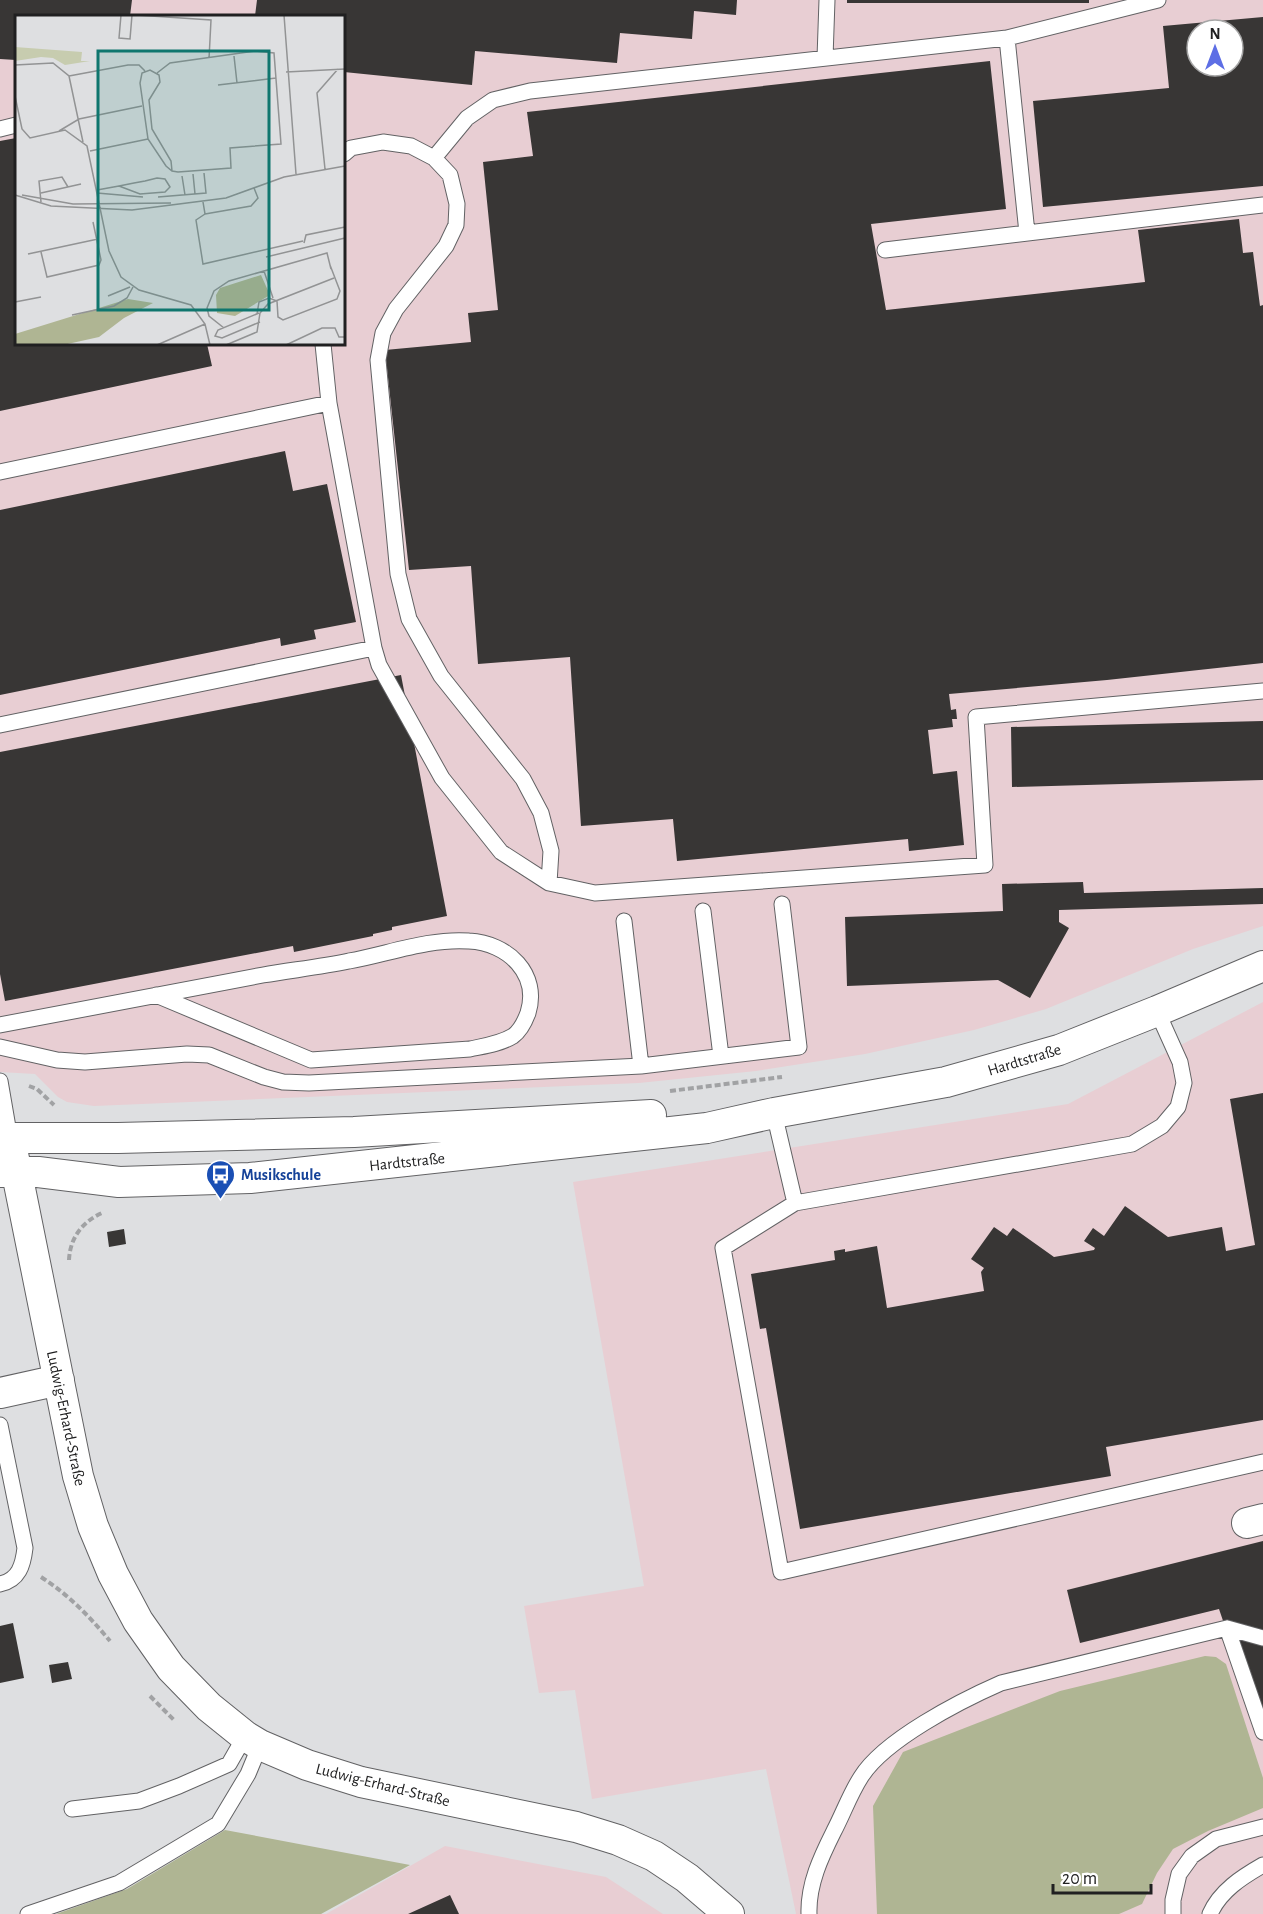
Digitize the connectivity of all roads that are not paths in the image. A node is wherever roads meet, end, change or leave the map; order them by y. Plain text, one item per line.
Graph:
1 (827, 0) edge
2 (1158, 0) edge
3 (1007, 38) junction
4 (825, 58) junction
5 (15, 125) edge
6 (0, 129) edge
7 (346, 146) edge
8 (434, 158) junction
9 (1263, 205) edge
10 (1027, 233) junction
11 (885, 250) dead end
12 (323, 345) edge
13 (329, 403) junction
14 (0, 472) edge
15 (374, 648) junction
16 (1263, 691) edge
17 (0, 725) edge
18 (549, 883) junction
19 (782, 904) dead end
20 (703, 911) dead end
21 (624, 921) dead end
22 (1263, 966) edge
23 (156, 995) junction
24 (1157, 1011) junction
25 (0, 1025) edge
26 (0, 1047) edge
27 (721, 1056) junction
28 (641, 1066) junction
29 (0, 1081) edge
30 (774, 1113) junction
31 (545, 1122) junction
32 (5, 1139) edge
33 (18, 1172) edge
34 (795, 1203) junction
35 (59, 1380) junction
36 (0, 1393) edge
37 (0, 1425) edge
38 (1263, 1462) edge
39 (0, 1584) edge
40 (1227, 1628) junction
41 (1263, 1638) edge
42 (1263, 1732) edge
43 (252, 1741) junction
44 (72, 1809) dead end
45 (1263, 1827) edge
46 (1263, 1865) edge
47 (28, 1914) edge
48 (729, 1914) edge
49 (809, 1914) edge
50 (1173, 1914) edge
51 (1210, 1914) edge

1 - 4 lane
2 - 3 lane
3 - 4 lane
3 - 10 lane
4 - 8 lane
5 - 6 lane
7 - 8 lane
8 - 18 lane
9 - 10 lane
10 - 11 lane
12 - 13 lane
13 - 14 lane
13 - 15 lane
15 - 17 lane
15 - 18 lane
16 - 18 lane
19 - 27 lane
20 - 27 lane
21 - 28 lane
22 - 24 street, Hardtstraße
23 - 23 lane
23 - 25 lane
24 - 30 street, Hardtstraße
24 - 34 lane
26 - 28 lane
27 - 28 lane
29 - 32 lane
30 - 31 street, Hardtstraße
30 - 33 street, Hardtstraße
30 - 34 lane
31 - 32 street, Hardtstraße
31 - 33 street, Hardtstraße
32 - 33 street, Ludwig-Erhard-Straße
33 - 35 street, Ludwig-Erhard-Straße
34 - 38 lane
35 - 36 street
35 - 43 street, Ludwig-Erhard-Straße
37 - 39 lane
40 - 41 lane
40 - 42 lane
40 - 49 lane
43 - 44 lane
43 - 47 lane
43 - 48 street, Ludwig-Erhard-Straße
45 - 50 lane
46 - 51 lane

